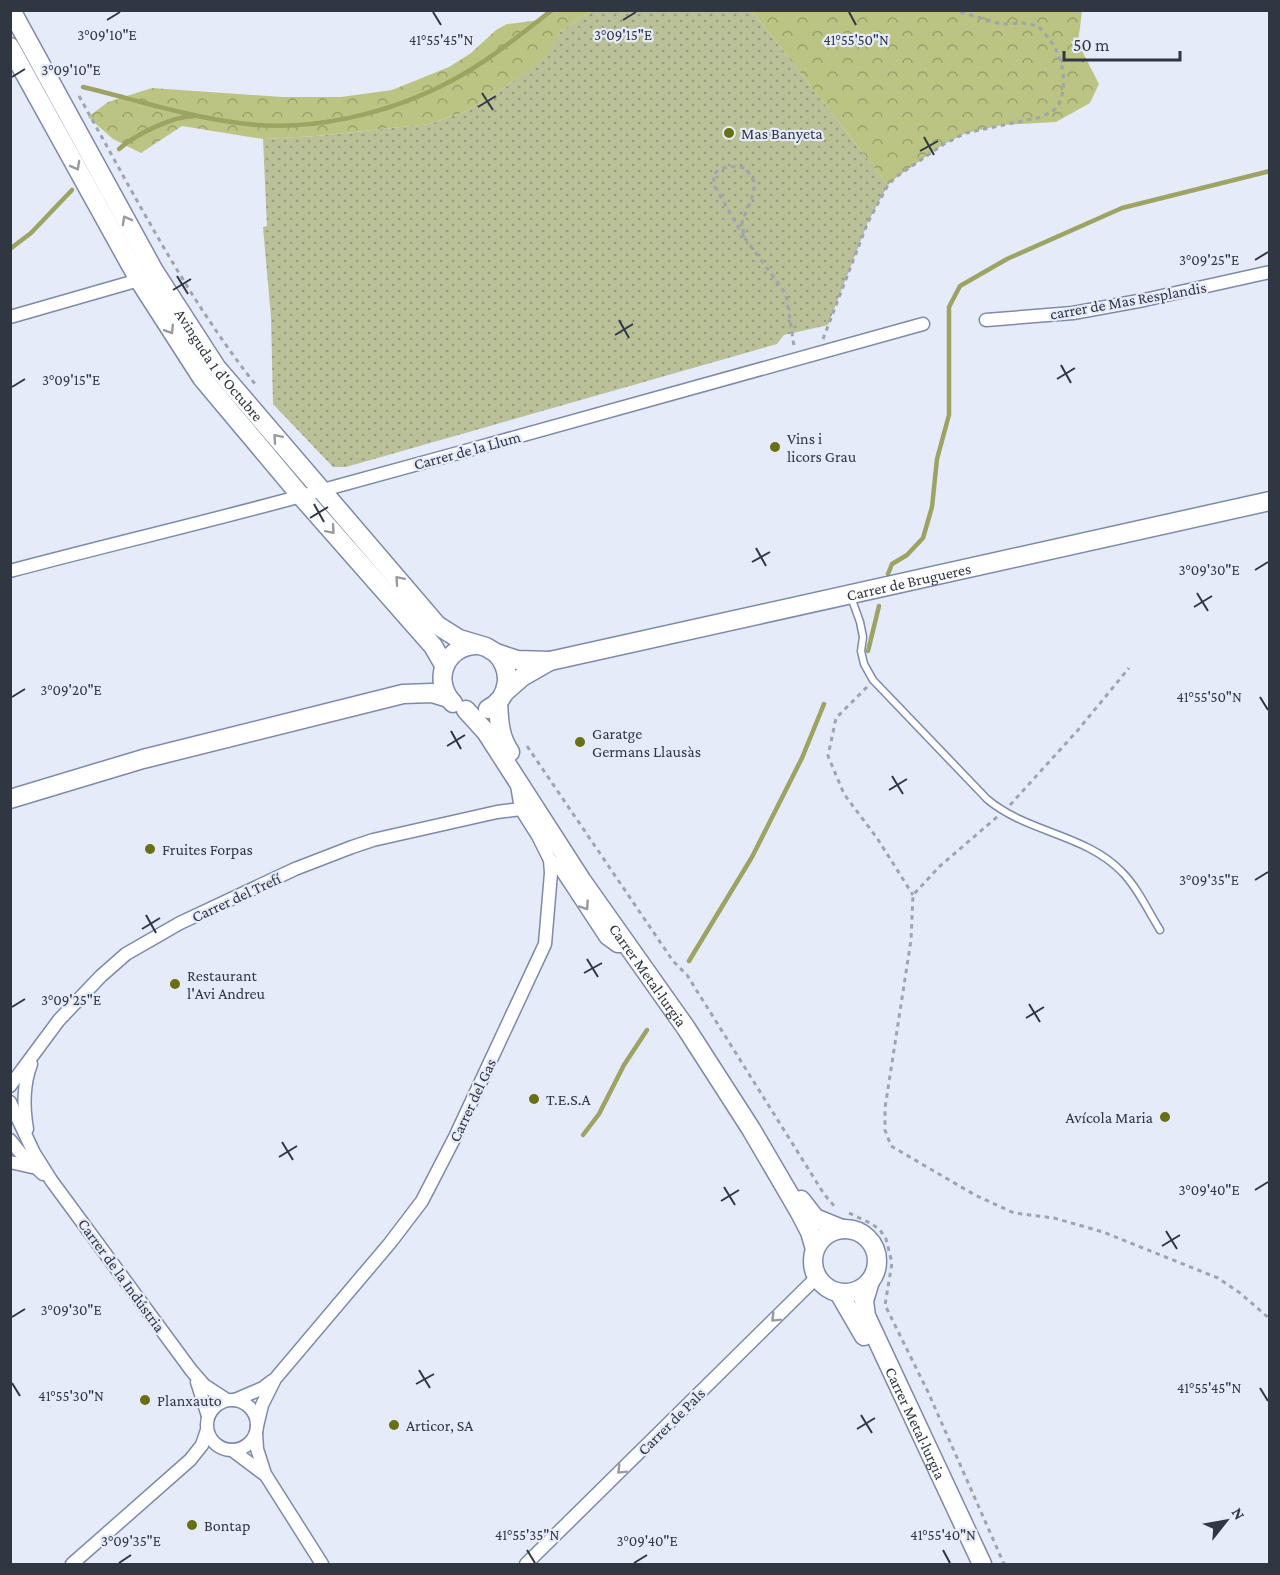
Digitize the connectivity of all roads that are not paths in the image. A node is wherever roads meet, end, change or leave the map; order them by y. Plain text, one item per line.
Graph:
1 (11, 10) edge
2 (10, 47) edge
3 (1269, 272) edge
4 (146, 275) junction
5 (10, 317) edge
6 (986, 320) dead end
7 (923, 324) dead end
8 (322, 491) junction
9 (301, 496) junction
10 (1269, 501) edge
11 (10, 571) edge
12 (850, 593) junction
13 (430, 630) junction
14 (475, 645) junction
15 (496, 653) junction
16 (550, 661) junction
17 (443, 668) junction
18 (403, 694) junction
19 (501, 697) junction
20 (448, 698) junction
21 (466, 710) junction
22 (517, 781) junction
23 (10, 799) edge
24 (520, 809) junction
25 (550, 860) junction
26 (1160, 930) dead end
27 (628, 946) junction
28 (36, 1051) junction
29 (27, 1064) junction
30 (10, 1073) edge
31 (10, 1086) edge
32 (15, 1105) edge
33 (10, 1130) edge
34 (10, 1140) edge
35 (10, 1162) edge
36 (36, 1169) junction
37 (51, 1180) junction
38 (845, 1221) junction
39 (815, 1249) junction
40 (817, 1277) junction
41 (870, 1281) junction
42 (839, 1293) junction
43 (191, 1370) junction
44 (275, 1379) junction
45 (231, 1400) junction
46 (208, 1416) junction
47 (207, 1430) junction
48 (256, 1430) junction
49 (228, 1449) junction
50 (190, 1460) junction
51 (265, 1474) junction
52 (72, 1564) edge
53 (322, 1564) edge
54 (526, 1564) edge
55 (978, 1564) edge

4 -> 1 main road, Avinguda 1 d'Octubre
2 -> 4 main road, Avinguda 1 d'Octubre
3 - 6 street, carrer de Mas Resplandis
4 - 5 street
8 -> 4 main road, Avinguda 1 d'Octubre
4 -> 9 main road, Avinguda 1 d'Octubre
7 - 8 street, Carrer de la Llum
8 - 9 street, Carrer de la Llum
13 -> 8 main road, Avinguda 1 d'Octubre
9 - 11 street, Carrer de la Llum
9 -> 13 main road, Avinguda 1 d'Octubre
10 - 12 main road, Carrer de Brugueres
12 - 16 main road, Carrer de Brugueres
12 - 26 lane
13 - 14 main road
13 - 17 main road
14 - 15 main road
14 - 17 main road
15 - 16 main road
15 - 19 main road
16 - 19 main road
17 - 18 main road
17 - 20 main road
18 - 20 main road
18 - 23 main road
19 - 21 main road
19 - 38 main road, Carrer Metal·lurgia
20 - 21 main road
21 - 22 main road, Carrer Metal·lurgia
22 - 24 street, Carrer del Gas
22 - 27 main road, Carrer Metal·lurgia
24 - 25 street, Carrer del Gas
24 - 28 street, Carrer del Trefí
25 -> 27 street
25 - 44 street, Carrer del Gas
27 - 39 main road, Carrer Metal·lurgia
28 - 29 street, Carrer del Trefí
28 - 32 street
29 - 30 street
29 - 31 street, Carrer del Trefí
29 - 32 street
32 - 33 street
32 - 37 street, Carrer de la Indústria
34 - 36 street, Carrer de la Indústria
35 - 36 street
36 - 37 street, Carrer de la Indústria
37 - 43 street, Carrer de la Indústria
38 - 39 main road
38 - 41 main road
39 - 40 main road
40 - 42 main road
40 -> 54 street, Carrer de Pals
41 - 42 main road
41 - 55 main road, Carrer Metal·lurgia
42 - 55 main road, Carrer Metal·lurgia
43 - 45 street, Carrer de la Indústria
43 - 46 street, Carrer de la Indústria
44 - 45 street, Carrer del Gas
44 - 48 street, Carrer del Gas
45 - 46 street
45 - 48 street
46 - 47 street
47 - 49 street
47 - 50 street
48 - 49 street
48 - 51 street
49 - 50 street
49 - 51 street
50 - 52 street
51 - 53 street

